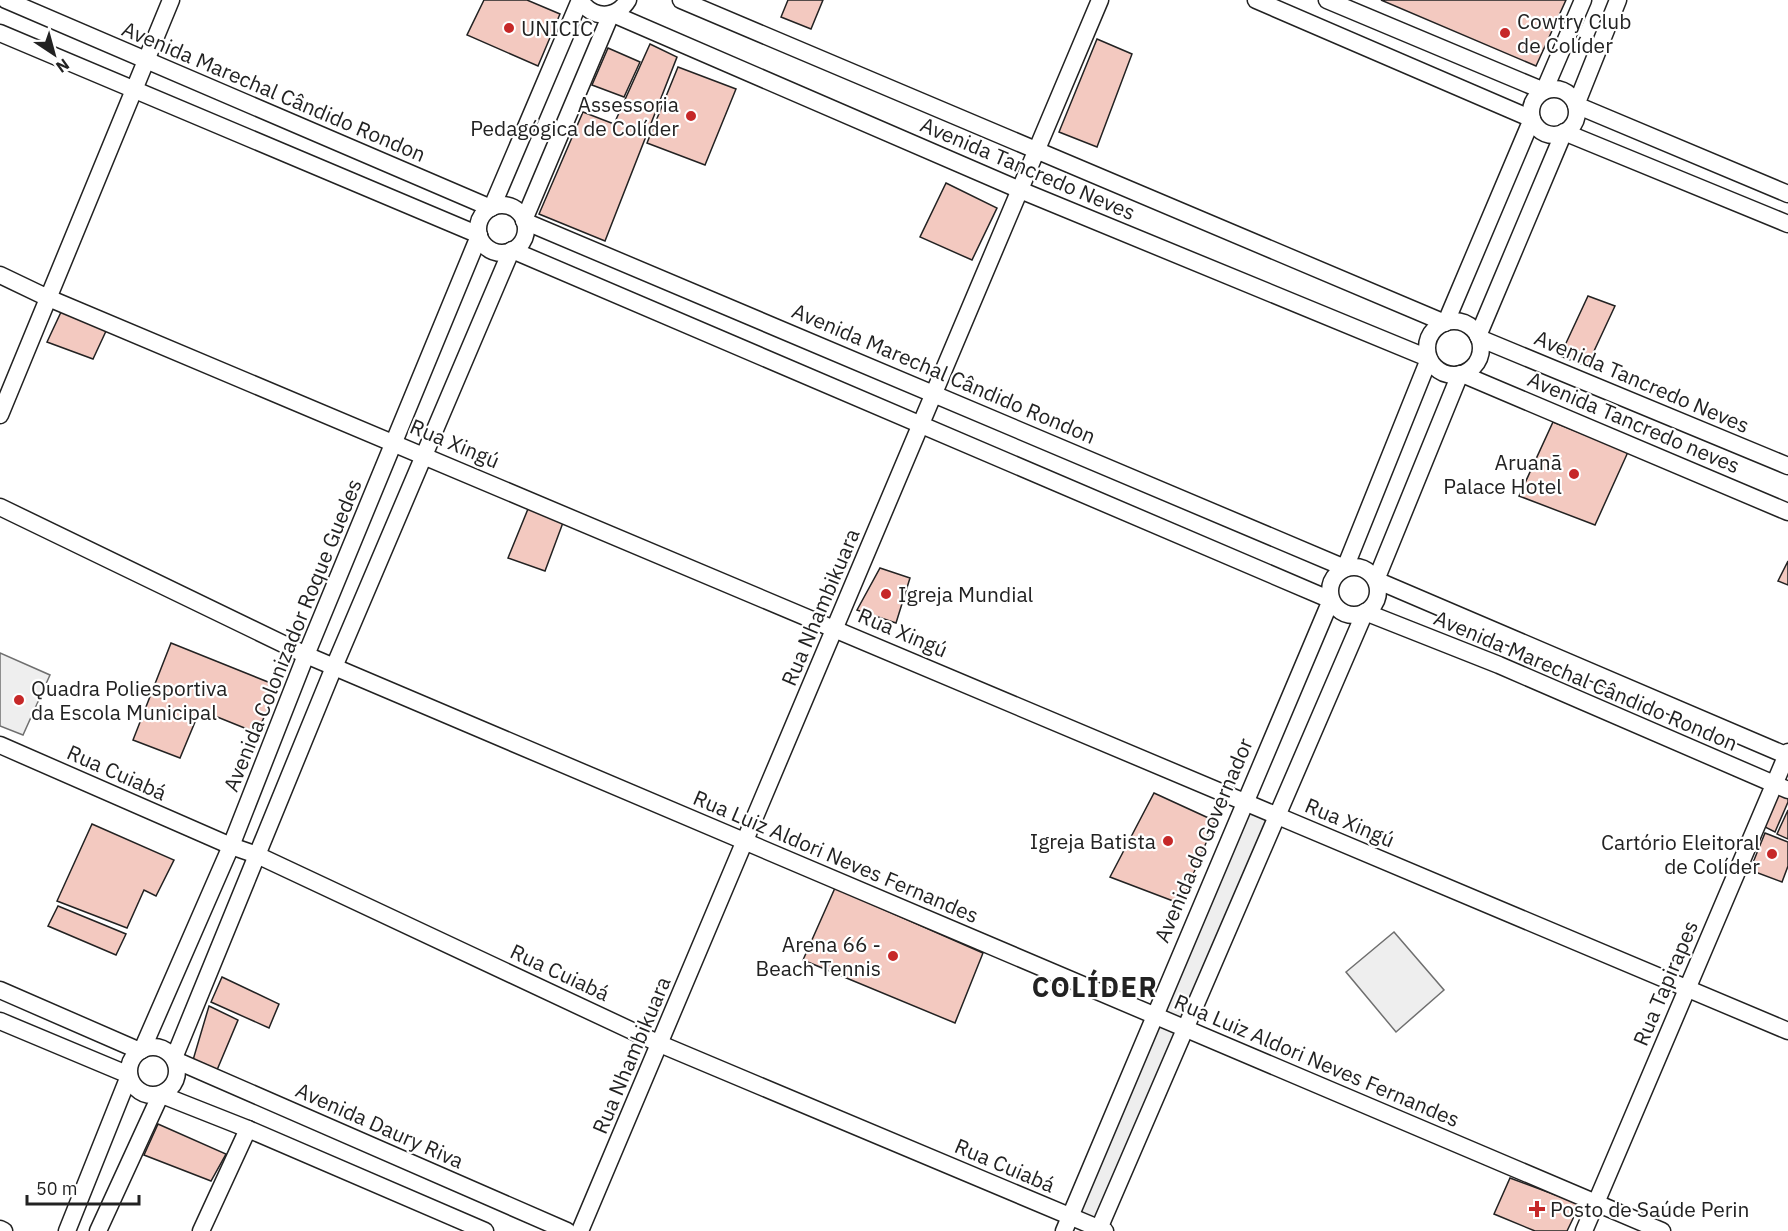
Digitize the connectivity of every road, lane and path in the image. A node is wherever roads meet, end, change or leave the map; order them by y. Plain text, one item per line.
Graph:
1 (6, 0) edge
2 (171, 0) edge
3 (580, 0) edge
4 (628, 0) edge
5 (681, 0) edge
6 (1100, 0) edge
7 (1256, 0) edge
8 (1327, 0) edge
9 (1583, 0) edge
10 (1618, 0) edge
11 (612, 14) junction
12 (0, 33) edge
13 (146, 60) junction
14 (133, 90) junction
15 (1544, 91) junction
16 (1576, 105) junction
17 (1532, 119) junction
18 (1564, 132) junction
19 (1036, 151) junction
20 (1020, 190) junction
21 (1788, 194) edge
22 (492, 207) junction
23 (524, 220) junction
24 (1788, 224) edge
25 (479, 236) junction
26 (511, 250) junction
27 (0, 275) edge
28 (46, 297) junction
29 (1446, 322) junction
30 (1478, 337) junction
31 (1428, 359) junction
32 (1461, 374) junction
33 (935, 392) junction
34 (0, 415) edge
35 (921, 425) junction
36 (395, 442) junction
37 (424, 454) junction
38 (1788, 466) edge
39 (0, 507) edge
40 (1788, 512) edge
41 (1345, 568) junction
42 (1376, 580) junction
43 (1331, 600) junction
44 (1365, 612) junction
45 (836, 628) junction
46 (306, 655) junction
47 (334, 668) junction
48 (0, 745) edge
49 (1788, 755) edge
50 (1781, 788) edge
51 (1244, 802) junction
52 (1277, 816) junction
53 (746, 842) junction
54 (231, 846) junction
55 (257, 855) junction
56 (1686, 988) junction
57 (0, 990) edge
58 (1153, 1015) junction
59 (0, 1021) edge
60 (1185, 1029) junction
61 (1788, 1031) edge
62 (660, 1044) junction
63 (141, 1050) junction
64 (175, 1059) junction
65 (129, 1076) junction
66 (161, 1095) junction
67 (248, 1129) junction
68 (1596, 1203) junction
69 (1067, 1224) edge
70 (0, 1229) edge
71 (1101, 1230) edge
72 (4, 1231) edge
73 (67, 1231) edge
74 (98, 1231) edge
75 (201, 1231) edge
76 (485, 1231) edge
77 (567, 1231) edge
78 (580, 1231) edge
79 (1584, 1231) edge
80 (1662, 1231) edge

1 - 13 street, Avenida Marechal Cândido Rondon
2 - 13 street
3 - 11 street, Avenida Tancredo Neves
3 - 22 street
4 - 11 street
5 - 19 street, Avenida Tancredo Neves
6 - 19 street, Rua Nhambikuara
7 - 17 street
8 - 15 street
9 - 15 street
10 - 16 street
11 - 20 street, Avenida Tancredo Neves
11 - 23 street
12 - 14 street
13 - 14 street
13 - 22 street, Avenida Marechal Cândido Rondon
14 - 25 street
14 - 28 street
15 - 16 street
15 - 17 street
16 - 18 street
16 - 21 street
17 - 18 street
17 - 29 street
18 - 24 street
18 - 30 street
19 - 20 street, Rua Nhambikuara
19 - 29 street, Avenida Tancredo Neves
20 - 31 street, Avenida Tancredo Neves
20 - 33 street, Rua Nhambikuara
22 - 23 street
22 - 25 street
23 - 26 street
23 - 33 street, Avenida Marechal Cândido Rondon
25 - 26 street
25 - 36 street, Avenida Colonizador Roque Guedes
26 - 35 street
26 - 37 street
27 - 28 street, Rua Xingú
28 - 34 street
28 - 36 street, Rua Xingú
29 - 30 street
29 - 31 street
30 - 32 street
30 - 38 street, Avenida Tancredo Neves
31 - 32 street
31 - 41 street
32 - 40 street, Avenida Tancredo neves
32 - 42 street
33 - 35 street, Rua Nhambikuara
33 - 41 street, Avenida Marechal Cândido Rondon
35 - 43 street
35 - 45 street, Rua Nhambikuara
36 - 37 street, Rua Xingú
36 - 46 street, Avenida Colonizador Roque Guedes
37 - 45 street, Rua Xingú
37 - 47 street
39 - 46 street, Rua Luiz Aldori Neves Fernandes
41 - 42 street
41 - 43 street
42 - 44 street
42 - 49 street, Avenida Marechal Cândido Rondon
43 - 44 street
43 - 51 street, Avenida do Governador
44 - 50 street, Avenida Marechal Cândido Rondon
44 - 52 street
45 - 51 street, Rua Xingú
45 - 53 street, Rua Nhambikuara
46 - 47 street, Rua Luiz Aldori Neves Fernandes
46 - 54 street, Avenida Colonizador Roque Guedes
47 - 53 street, Rua Luiz Aldori Neves Fernandes
47 - 55 street
48 - 54 street, Rua Cuiabá
49 - 50 street, Rua Tapirapes
50 - 56 street, Rua Tapirapes
51 - 52 street, Rua Xingú
51 - 58 street, Avenida do Governador
52 - 56 street, Rua Xingú
52 - 60 street
53 - 58 street, Rua Luiz Aldori Neves Fernandes
53 - 62 street, Rua Nhambikuara
54 - 55 street, Rua Cuiabá
54 - 63 street, Avenida Colonizador Roque Guedes
55 - 62 street, Rua Cuiabá
55 - 64 street
56 - 61 street, Rua Xingú
56 - 68 street, Rua Tapirapes
57 - 63 street
58 - 60 street, Rua Luiz Aldori Neves Fernandes
58 - 69 street, Avenida do Governador
59 - 65 street
60 - 68 street, Rua Luiz Aldori Neves Fernandes
60 - 71 street
62 - 69 street, Rua Cuiabá
62 - 78 street, Rua Nhambikuara
63 - 64 street
63 - 65 street
64 - 66 street
64 - 77 street, Avenida Daury Riva
65 - 66 street
65 - 73 street
66 - 67 street
66 - 74 street
67 - 75 street
67 - 76 street
68 - 79 street, Rua Tapirapes
68 - 80 street, Rua Luiz Aldori Neves Fernandes
69 - 71 street, Rua Cuiabá
70 - 72 street

